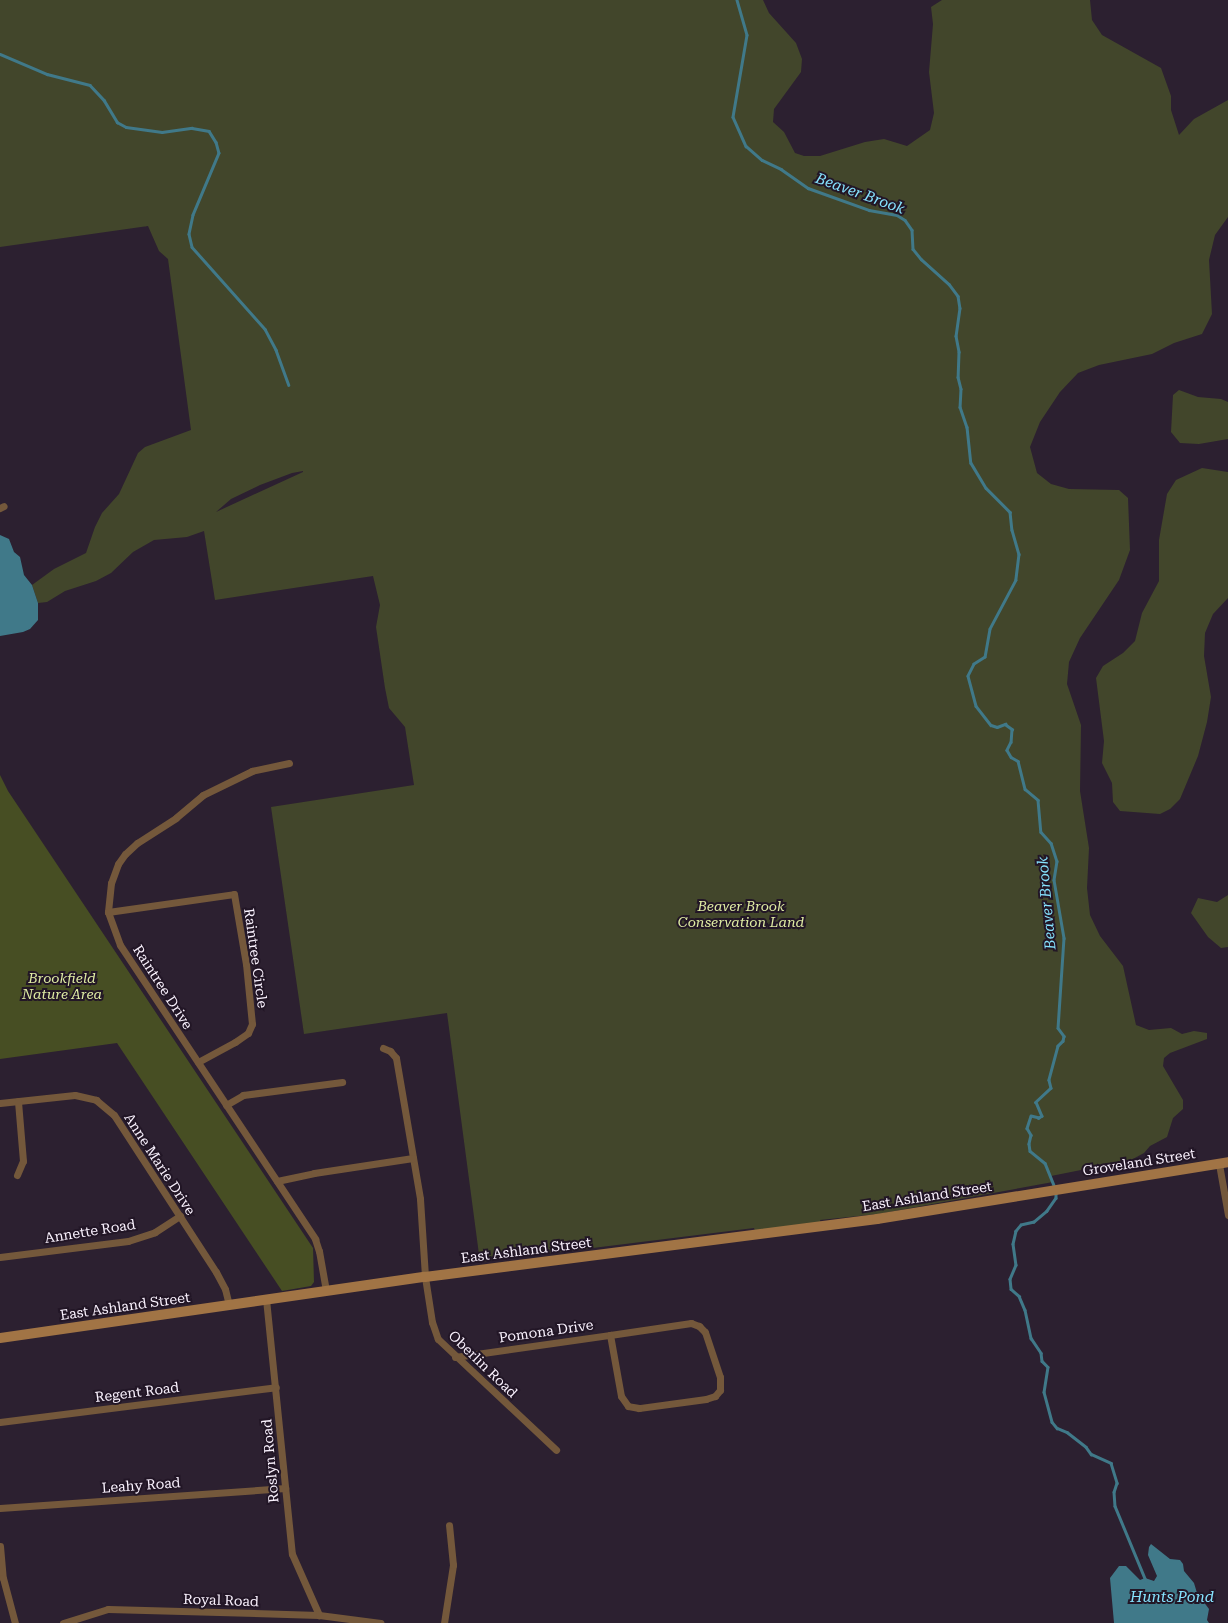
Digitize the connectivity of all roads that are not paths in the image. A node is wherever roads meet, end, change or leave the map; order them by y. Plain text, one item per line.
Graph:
1 (289, 763) dead end
2 (108, 912) junction
3 (383, 1048) dead end
4 (198, 1062) junction
5 (342, 1082) dead end
6 (18, 1101) junction
7 (0, 1103) edge
8 (226, 1105) junction
9 (413, 1158) junction
10 (1224, 1163) edge
11 (17, 1175) dead end
12 (277, 1182) junction
13 (1056, 1189) joint
14 (180, 1216) junction
15 (1228, 1216) edge
16 (0, 1257) edge
17 (425, 1277) junction
18 (326, 1290) junction
19 (266, 1299) junction
20 (229, 1305) junction
21 (610, 1334) junction
22 (0, 1338) edge
23 (455, 1356) junction
24 (276, 1387) junction
25 (0, 1422) edge
26 (556, 1450) dead end
27 (284, 1488) junction
28 (0, 1508) edge
29 (449, 1525) dead end
30 (0, 1546) edge
31 (319, 1615) junction
32 (15, 1623) edge
33 (63, 1623) edge
34 (380, 1623) edge
35 (444, 1623) edge

1 - 2 street, Raintree Drive
2 - 4 street, Raintree Drive
2 - 4 street, Raintree Circle
3 - 9 street, Oberlin Road
4 - 8 street, Raintree Drive
5 - 8 street
6 - 7 street, Anne Marie Drive
6 - 11 street
6 - 14 street, Anne Marie Drive
8 - 12 street, Raintree Drive
9 - 12 street
9 - 17 street, Oberlin Road
10 - 13 main road, Groveland Street
10 - 15 street
12 - 18 street, Raintree Drive
13 - 17 main road, East Ashland Street
14 - 16 street, Annette Road
14 - 20 street, Anne Marie Drive
17 - 18 main road, East Ashland Street
17 - 23 street, Oberlin Road
18 - 19 main road, East Ashland Street
19 - 20 main road, East Ashland Street
19 - 24 street, Roslyn Road
20 - 22 main road, East Ashland Street
21 - 21 street, Pomona Drive
21 - 23 street, Pomona Drive
23 - 26 street, Oberlin Road
24 - 25 street, Regent Road
24 - 27 street, Roslyn Road
27 - 28 street, Leahy Road
27 - 31 street, Roslyn Road
29 - 35 street
30 - 32 street
31 - 33 street, Royal Road
31 - 34 street, Royal Road

